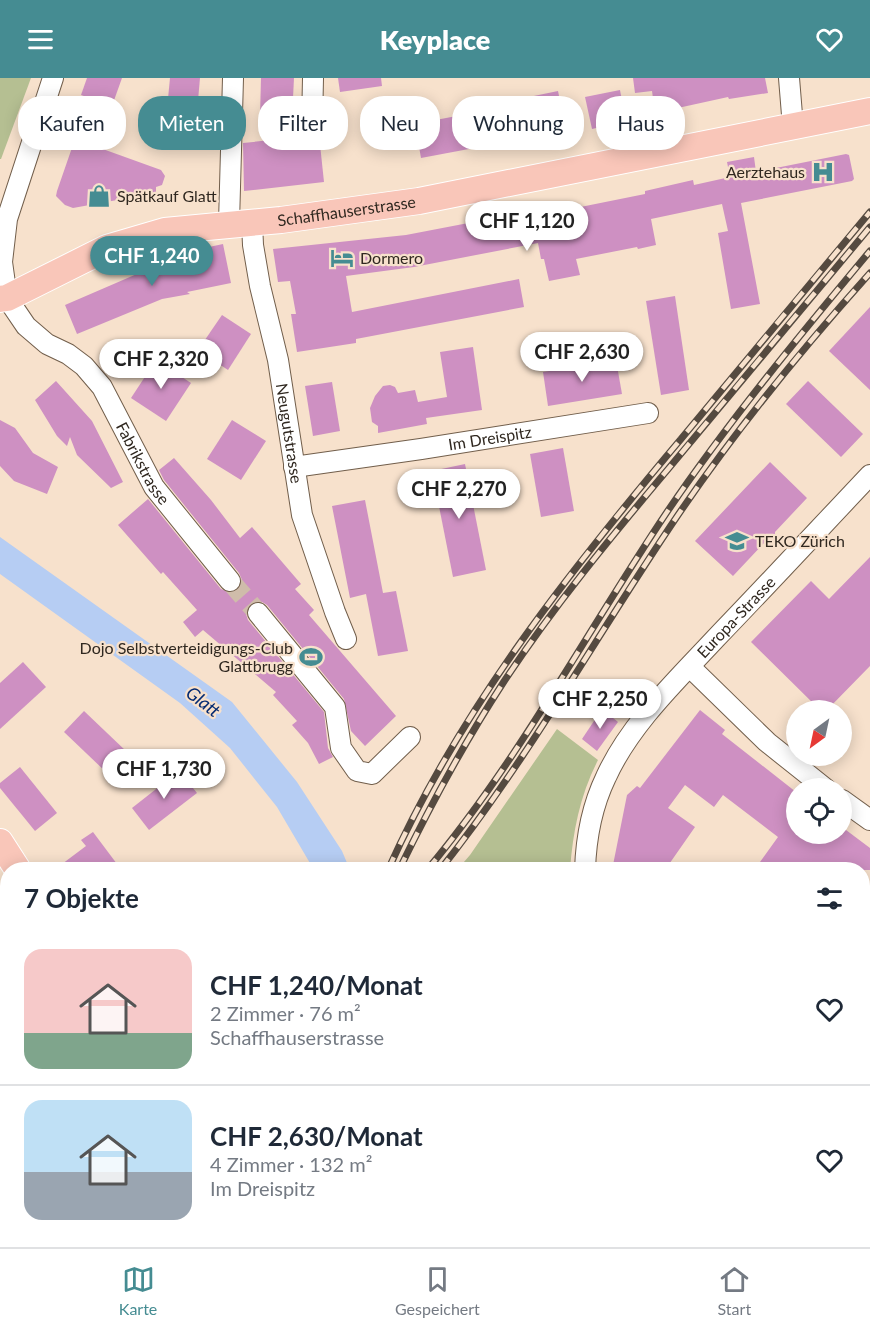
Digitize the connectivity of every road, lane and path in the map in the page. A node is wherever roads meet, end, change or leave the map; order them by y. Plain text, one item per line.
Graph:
1 (53, 78) edge
2 (233, 78) edge
3 (313, 78) edge
4 (789, 78) edge
5 (313, 96) edge
6 (870, 111) edge
7 (793, 127) junction
8 (241, 223) junction
9 (2, 301) edge
10 (648, 413) dead end
11 (294, 467) junction
12 (870, 475) edge
13 (230, 581) tunnel mouth
14 (258, 613) tunnel mouth
15 (346, 639) dead end
16 (690, 667) junction
17 (410, 737) dead end
18 (812, 778) edge
19 (852, 807) edge
20 (870, 820) edge
21 (0, 842) edge
22 (13, 862) edge
23 (586, 862) edge

1 - 9 street
2 - 8 street, Neugutstrasse
3 - 5 street
4 - 7 street
6 - 7 main road, Schaffhauserstrasse
7 - 8 main road, Schaffhauserstrasse
8 - 9 main road, Schaffhauserstrasse
8 - 11 street, Neugutstrasse
9 - 13 street, Fabrikstrasse
10 - 11 street, Im Dreispitz
11 - 15 street, Neugutstrasse
12 - 16 street, Europa-Strasse
14 - 17 street
16 - 18 street
16 - 23 street, Europa-Strasse
19 - 20 street
21 - 22 main road

